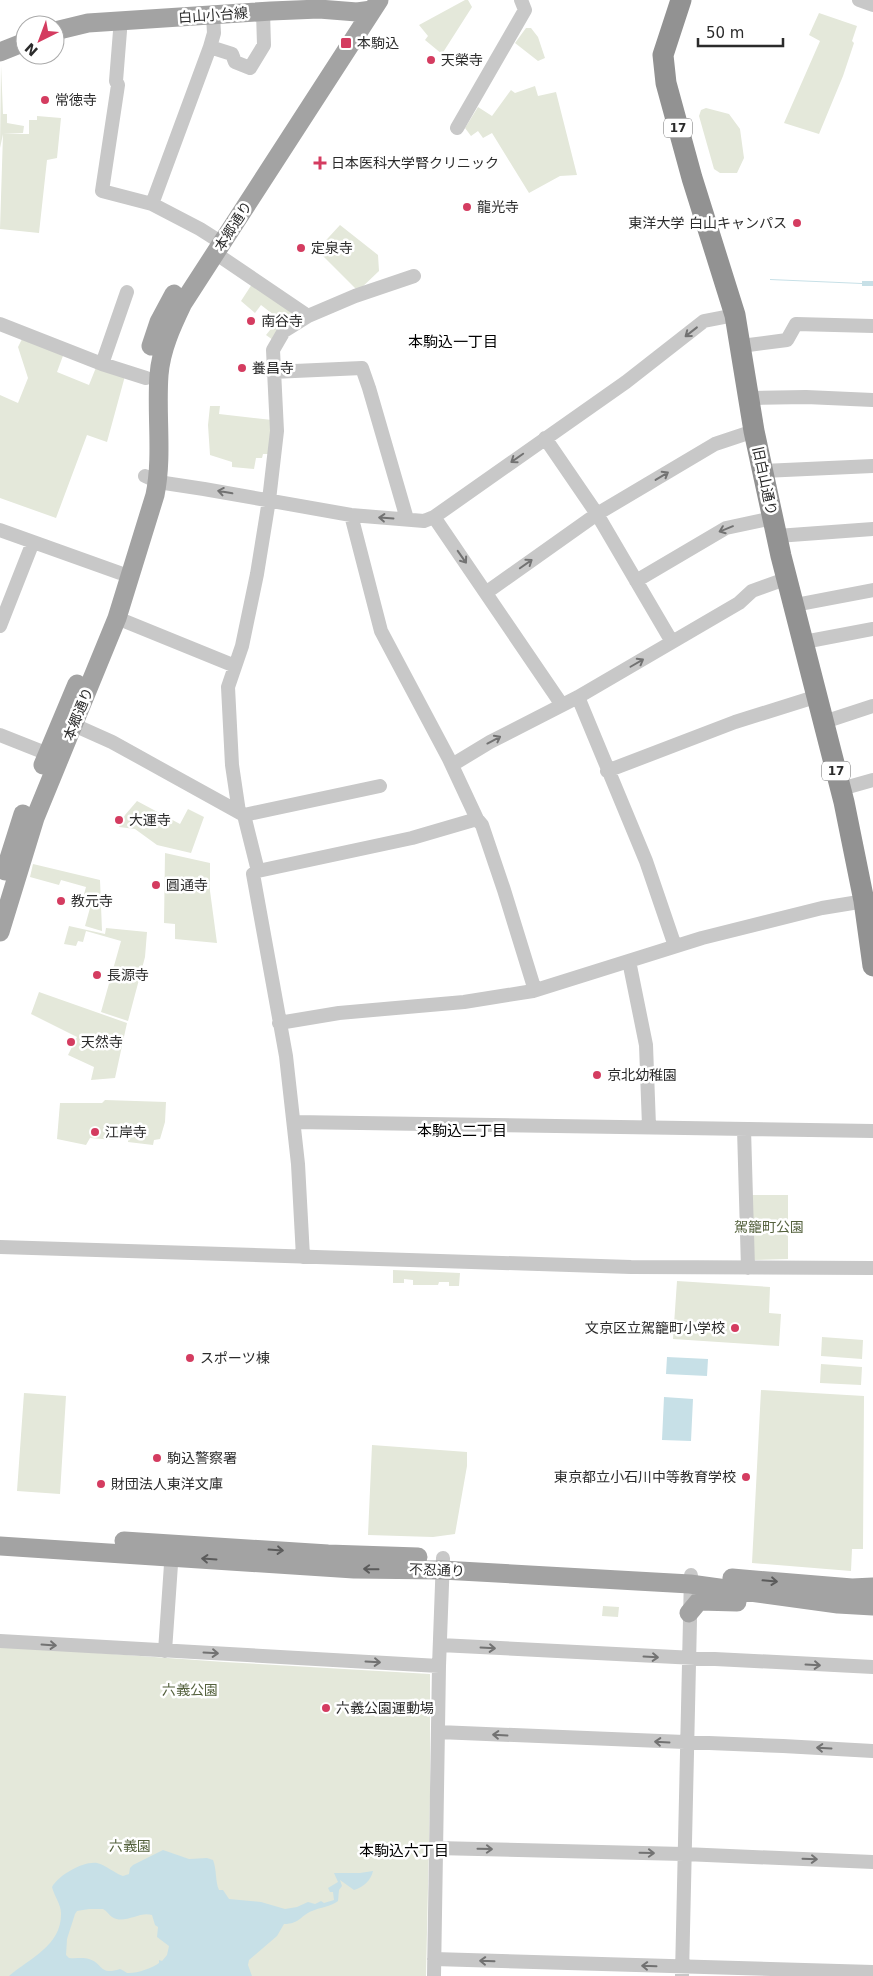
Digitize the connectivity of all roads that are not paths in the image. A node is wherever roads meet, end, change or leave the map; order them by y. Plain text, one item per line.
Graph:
1 (521, 0) edge
2 (681, 0) edge
3 (859, 0) edge
4 (368, 5) edge
5 (873, 5) edge
6 (262, 12) junction
7 (213, 15) junction
8 (120, 21) junction
9 (65, 28) edge
10 (15, 46) edge
11 (210, 47) junction
12 (0, 52) edge
13 (457, 128) dead end
14 (152, 204) junction
15 (216, 244) junction
16 (414, 276) dead end
17 (127, 292) dead end
18 (735, 315) junction
19 (308, 316) junction
20 (0, 324) edge
21 (873, 326) edge
22 (741, 346) junction
23 (102, 364) junction
24 (272, 372) junction
25 (146, 378) junction
26 (750, 398) junction
27 (873, 400) edge
28 (754, 431) junction
29 (545, 438) junction
30 (873, 466) edge
31 (763, 471) junction
32 (154, 482) junction
33 (269, 500) junction
34 (597, 514) junction
35 (351, 515) junction
36 (434, 518) junction
37 (407, 519) junction
38 (775, 527) junction
39 (873, 529) edge
40 (0, 530) edge
41 (32, 542) junction
42 (120, 573) junction
43 (788, 578) junction
44 (636, 581) junction
45 (873, 590) edge
46 (487, 592) junction
47 (795, 605) junction
48 (117, 618) junction
49 (0, 626) edge
50 (873, 629) edge
51 (672, 642) junction
52 (804, 642) junction
53 (235, 666) junction
54 (818, 696) junction
55 (578, 697) junction
56 (562, 705) junction
57 (873, 706) edge
58 (68, 722) junction
59 (824, 722) junction
60 (0, 736) edge
61 (48, 754) junction
62 (452, 765) junction
63 (608, 771) junction
64 (873, 780) edge
65 (380, 786) dead end
66 (841, 789) junction
67 (242, 814) junction
68 (477, 819) junction
69 (258, 871) junction
70 (0, 886) edge
71 (868, 900) edge
72 (2, 920) edge
73 (675, 946) junction
74 (629, 960) junction
75 (873, 966) edge
76 (533, 991) junction
77 (279, 1023) junction
78 (294, 1122) junction
79 (649, 1126) junction
80 (744, 1129) junction
81 (873, 1131) edge
82 (0, 1247) edge
83 (303, 1257) junction
84 (748, 1268) junction
85 (873, 1268) edge
86 (0, 1534) edge
87 (0, 1546) edge
88 (173, 1551) junction
89 (442, 1564) junction
90 (690, 1580) junction
91 (873, 1587) edge
92 (838, 1604) junction
93 (873, 1606) edge
94 (689, 1614) junction
95 (0, 1641) edge
96 (440, 1645) junction
97 (165, 1651) junction
98 (688, 1659) junction
99 (439, 1666) junction
100 (873, 1667) edge
101 (438, 1732) junction
102 (687, 1743) junction
103 (873, 1751) edge
104 (436, 1848) junction
105 (684, 1854) junction
106 (873, 1862) edge
107 (434, 1959) junction
108 (682, 1971) edge
109 (873, 1972) edge
110 (434, 1976) edge

1 - 13 street
2 - 18 highway, 旧白山通り / 17
3 - 5 street
4 - 6 main road, 白山小台線
4 - 15 main road, 本郷通り
6 - 7 main road, 白山小台線
6 - 11 street
7 - 8 main road, 白山小台線
7 - 11 street
8 - 9 main road, 白山小台線
8 - 14 street
10 - 12 main road
11 - 14 street
14 - 15 street
15 - 19 street
15 - 25 main road, 本郷通り
15 - 32 main road, 本郷通り
16 - 19 street
17 - 23 street
18 - 22 highway, 旧白山通り / 17
18 -> 29 street
19 - 24 street
20 - 23 street
21 - 22 street
22 - 26 highway, 旧白山通り / 17
23 - 25 street
24 - 33 street
24 - 37 street
25 - 32 main road, 本郷通り
26 - 27 street
26 - 28 highway, 旧白山通り / 17
28 - 31 highway, 旧白山通り / 17
34 -> 28 street
29 - 34 street
29 -> 36 street
30 - 31 street
31 - 38 highway, 旧白山通り / 17
33 -> 32 street
32 - 42 main road, 本郷通り
32 - 48 main road, 本郷通り
33 - 35 street
33 - 53 street
34 - 44 street
46 -> 34 street
37 -> 35 street
35 - 62 street
36 - 37 street
36 -> 46 street
38 - 39 street
38 - 43 highway, 旧白山通り / 17
38 -> 44 street
40 - 41 street
41 - 42 street
41 - 49 street
42 - 58 main road, 本郷通り
43 - 47 highway, 旧白山通り / 17
43 - 51 street
44 - 51 street
45 - 47 street
46 - 56 street
47 - 52 highway, 旧白山通り / 17
48 - 53 street
48 - 58 main road, 本郷通り
50 - 52 street
55 -> 51 street
52 - 54 highway, 旧白山通り / 17
53 - 67 street
54 - 59 highway, 旧白山通り / 17
54 - 63 street
55 - 56 street
55 - 63 street
62 -> 56 street
57 - 59 street
58 - 61 main road, 本郷通り
58 - 67 street
58 - 72 main road, 本郷通り
59 - 66 highway, 旧白山通り / 17
60 - 61 street
61 - 70 main road, 本郷通り
62 - 68 street
63 - 73 street
64 - 66 street
65 - 67 street
66 - 71 highway, 旧白山通り / 17
67 - 69 street
68 - 69 street
68 - 76 street
69 - 77 street
71 - 73 street
71 - 75 highway, 旧白山通り / 17
73 - 74 street
74 - 76 street
74 - 79 street
76 - 77 street
77 - 78 street
78 - 79 street
78 - 83 street
79 - 80 street
80 - 81 street
80 - 84 street
82 - 83 street
83 - 84 street
84 - 85 street
86 - 88 main road, 不忍通り
87 - 88 main road, 不忍通り
88 - 89 main road, 不忍通り
88 - 97 street
89 - 90 main road, 不忍通り
89 - 96 street
90 -> 91 main road, 不忍通り
90 - 92 main road, 不忍通り
90 - 94 street
92 - 93 main road, 不忍通り
92 - 94 main road
94 - 98 street
95 -> 97 street
96 -> 98 street
96 - 99 street
97 -> 99 street
98 -> 100 street
98 - 102 street
99 - 101 street
102 -> 101 street
101 - 104 street
103 -> 102 street
102 - 105 street
104 -> 105 street
104 - 107 street
105 -> 106 street
105 - 108 street
108 -> 107 street
107 - 110 street
108 - 109 street

